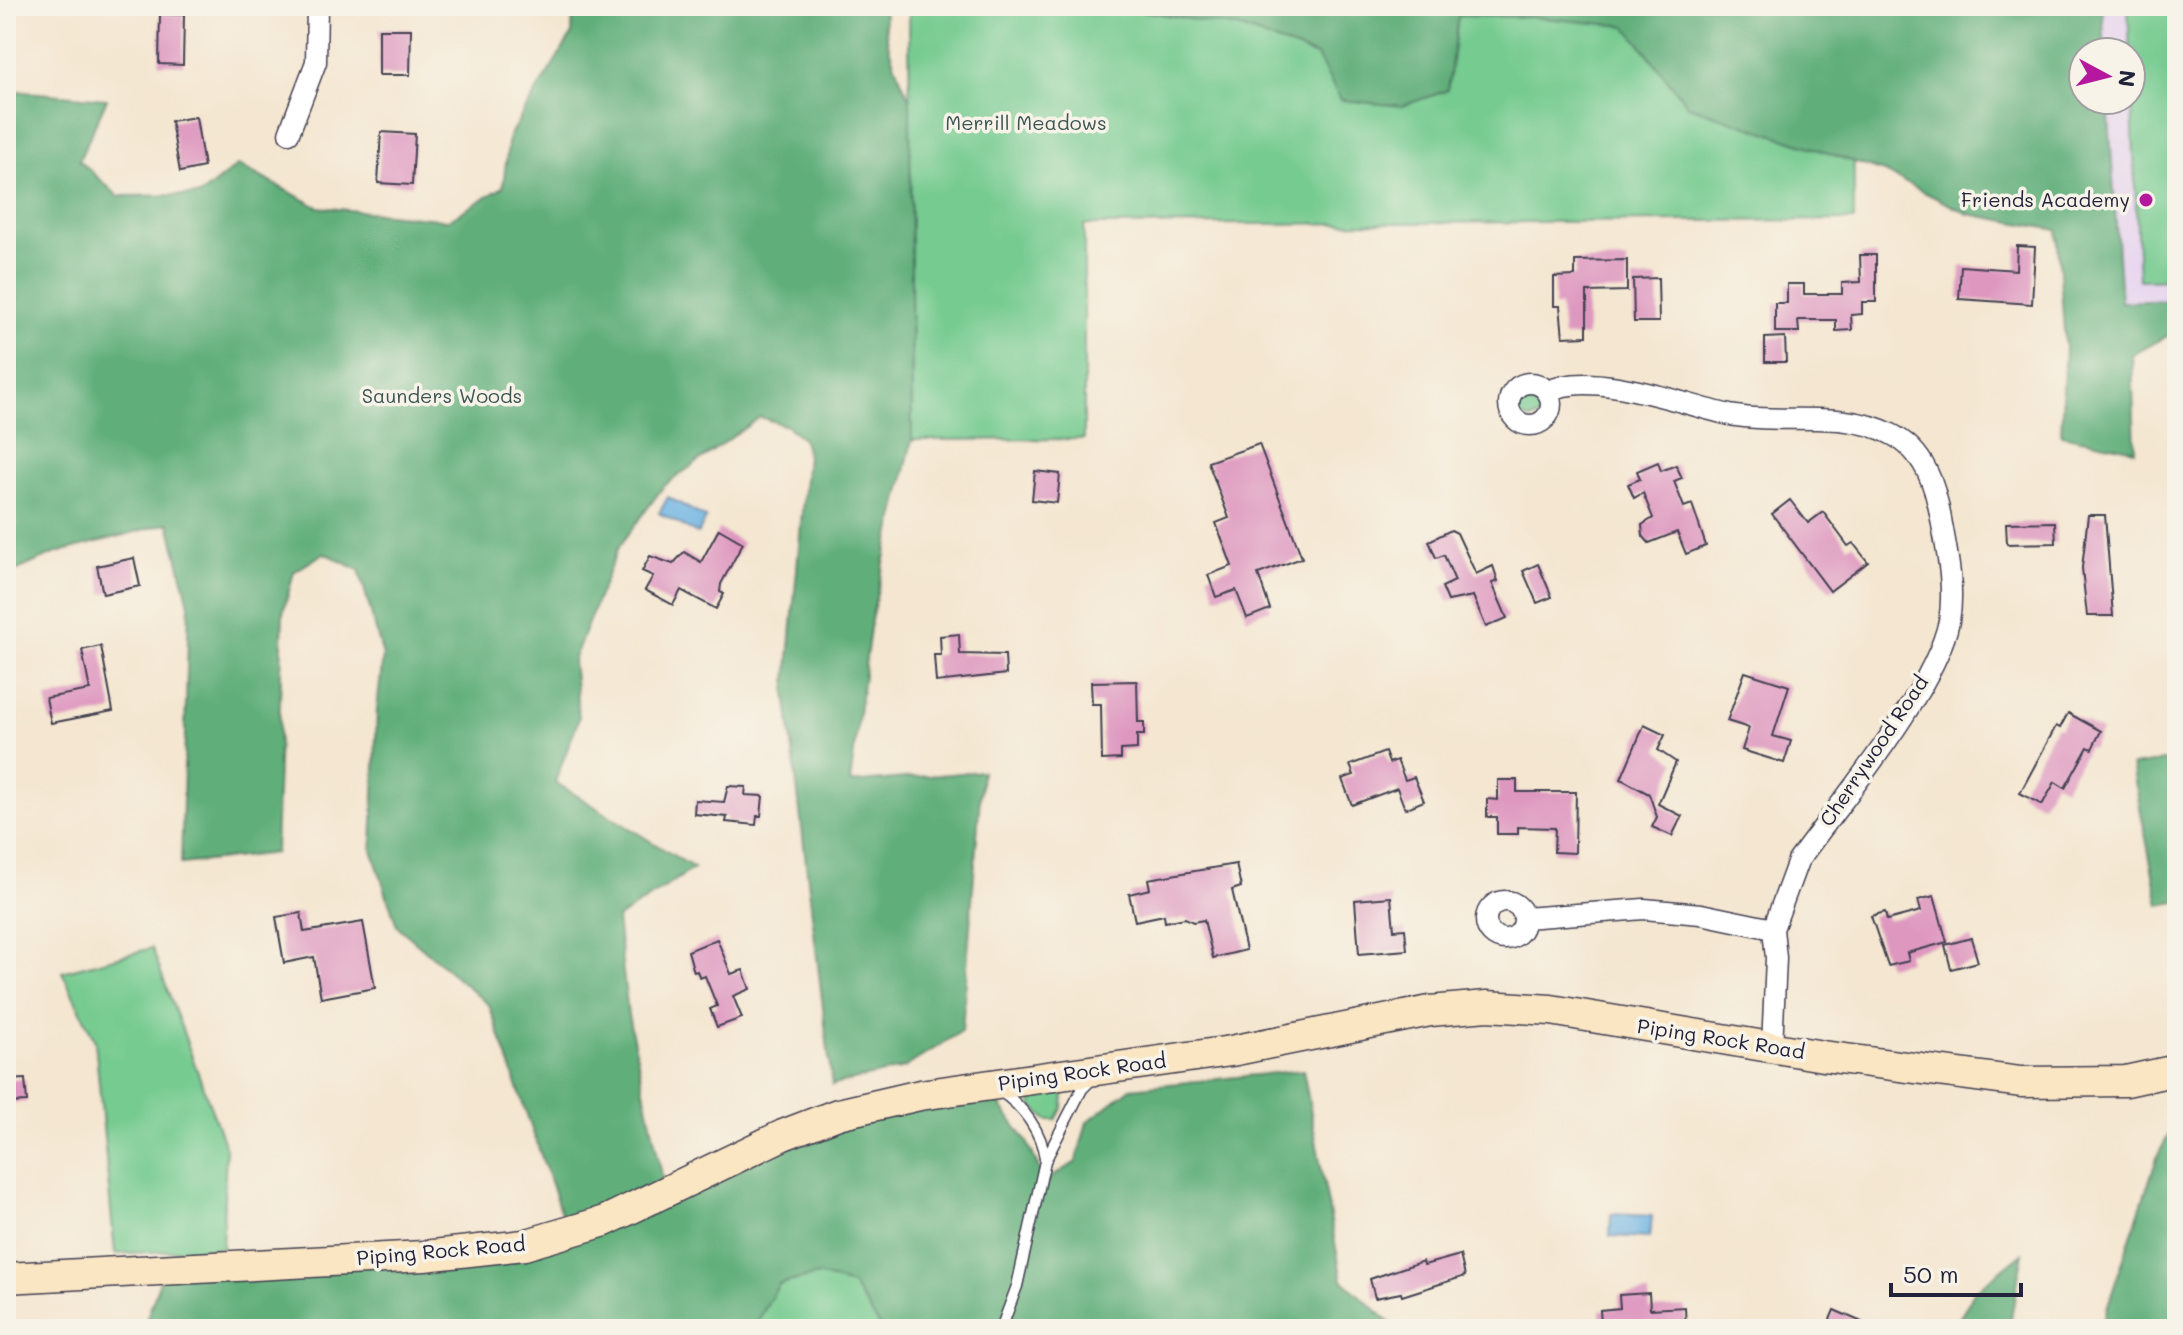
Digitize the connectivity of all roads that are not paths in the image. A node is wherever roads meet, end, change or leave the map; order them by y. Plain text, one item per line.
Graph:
1 (317, 6) edge
2 (289, 133) dead end
3 (1547, 392) dead end
4 (1524, 918) dead end
5 (1773, 929) junction
6 (1772, 1047) junction
7 (1106, 1069) junction
8 (2177, 1070) edge
9 (990, 1085) junction
10 (1045, 1161) junction
11 (6, 1278) edge
12 (1001, 1329) edge

1 - 2 street
3 - 5 street, Cherrywood Road
4 - 5 street
5 - 6 street, Cherrywood Road
6 - 7 street, Piping Rock Road
6 - 8 street, Piping Rock Road
7 - 9 street, Piping Rock Road
7 - 10 lane
9 - 10 lane
9 - 11 street, Piping Rock Road
10 - 12 lane

